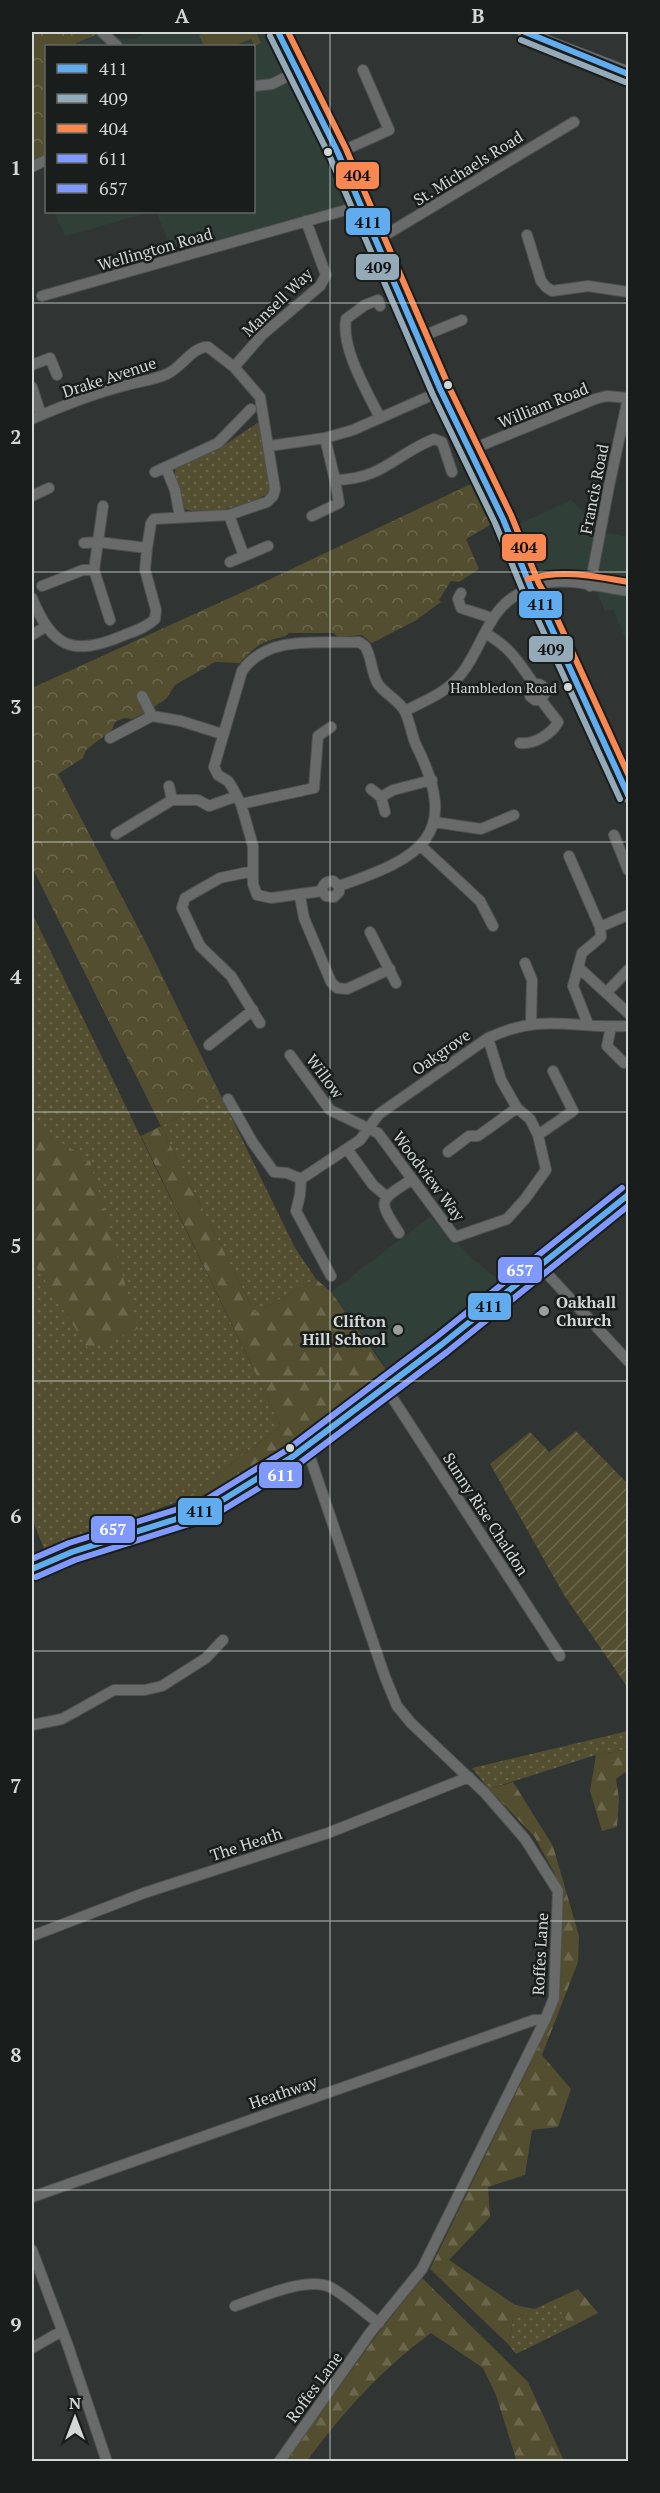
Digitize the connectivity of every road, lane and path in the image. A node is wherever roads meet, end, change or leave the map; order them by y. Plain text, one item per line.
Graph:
1 (102, 32) edge
2 (279, 32) edge
3 (525, 32) edge
4 (116, 45) edge
5 (363, 70) dead end
6 (296, 72) junction
7 (628, 74) edge
8 (255, 86) edge
9 (574, 122) dead end
10 (338, 153) junction
11 (346, 210) dead end
12 (306, 221) junction
13 (527, 235) dead end
14 (377, 240) junction
15 (628, 292) edge
16 (42, 296) dead end
17 (380, 306) dead end
18 (462, 320) dead end
19 (418, 338) junction
20 (32, 365) edge
21 (234, 367) junction
22 (57, 375) dead end
23 (32, 387) edge
24 (441, 391) junction
25 (628, 398) edge
26 (251, 409) dead end
27 (37, 417) edge
28 (380, 418) junction
29 (325, 438) junction
30 (269, 446) junction
31 (470, 450) junction
32 (166, 468) junction
33 (154, 472) dead end
34 (452, 472) dead end
35 (335, 480) junction
36 (49, 488) dead end
37 (32, 496) edge
38 (103, 506) dead end
39 (229, 515) junction
40 (312, 516) dead end
41 (180, 517) junction
42 (98, 542) junction
43 (84, 543) dead end
44 (268, 546) dead end
45 (147, 548) junction
46 (244, 556) junction
47 (230, 562) dead end
48 (94, 570) junction
49 (42, 586) dead end
50 (591, 586) junction
51 (531, 588) junction
52 (628, 591) edge
53 (461, 593) dead end
54 (32, 598) edge
55 (492, 618) junction
56 (110, 620) dead end
57 (45, 627) junction
58 (485, 633) junction
59 (32, 635) edge
60 (142, 696) dead end
61 (405, 711) junction
62 (152, 716) junction
63 (331, 727) dead end
64 (222, 734) junction
65 (110, 738) dead end
66 (520, 743) dead end
67 (432, 780) junction
68 (169, 786) dead end
69 (372, 789) dead end
70 (628, 795) edge
71 (381, 796) junction
72 (172, 800) junction
73 (239, 800) junction
74 (385, 812) dead end
75 (514, 815) dead end
76 (434, 822) junction
77 (116, 834) dead end
78 (614, 835) dead end
79 (421, 846) junction
80 (569, 856) dead end
81 (628, 870) edge
82 (253, 871) junction
83 (300, 896) junction
84 (628, 915) edge
85 (493, 926) dead end
86 (600, 927) junction
87 (370, 932) dead end
88 (525, 963) dead end
89 (578, 968) junction
90 (390, 969) junction
91 (628, 970) edge
92 (396, 983) dead end
93 (607, 992) junction
94 (253, 1010) junction
95 (628, 1013) edge
96 (260, 1023) dead end
97 (531, 1023) junction
98 (588, 1024) junction
99 (628, 1026) edge
100 (611, 1027) junction
101 (488, 1038) junction
102 (209, 1045) dead end
103 (290, 1055) dead end
104 (624, 1063) dead end
105 (553, 1071) dead end
106 (228, 1099) dead end
107 (517, 1108) junction
108 (370, 1129) junction
109 (538, 1135) junction
110 (347, 1149) junction
111 (448, 1152) dead end
112 (301, 1179) junction
113 (411, 1180) junction
114 (628, 1195) edge
115 (386, 1196) junction
116 (399, 1233) dead end
117 (539, 1265) junction
118 (331, 1276) dead end
119 (628, 1361) edge
120 (386, 1388) junction
121 (304, 1449) junction
122 (32, 1569) edge
123 (223, 1640) dead end
124 (560, 1656) dead end
125 (32, 1725) edge
126 (469, 1777) junction
127 (32, 1936) edge
128 (545, 2020) junction
129 (32, 2197) edge
130 (32, 2250) edge
131 (235, 2306) dead end
132 (379, 2323) junction
133 (62, 2331) junction
134 (32, 2348) edge
135 (107, 2462) edge
136 (279, 2462) edge

1 - 4 street
2 - 6 street
3 - 7 street
5 - 10 street
6 - 8 street
6 - 10 street
9 - 14 street, St. Michaels Road
10 - 14 street
11 - 12 street, Wellington Road
12 - 16 street, Wellington Road
12 - 21 street, Mansell Way
13 - 15 street
14 - 19 street
17 - 28 street
18 - 19 street
19 - 24 street
20 - 22 street
21 - 27 street, Drake Avenue
21 - 30 street, Drake Avenue
23 - 27 street
24 - 28 street
24 - 31 street
25 - 31 street, William Road
25 - 50 street, Francis Road
26 - 32 street
28 - 29 street
29 - 30 street
29 - 35 street
30 - 39 street, Drake Avenue
31 - 51 street
32 - 33 street
32 - 41 street
34 - 35 street
35 - 40 street
36 - 37 street
38 - 42 street
39 - 41 street
39 - 46 street
41 - 45 street
42 - 43 street
42 - 45 street
42 - 48 street
44 - 46 street
45 - 57 street
46 - 47 street
48 - 49 street
48 - 56 street
50 - 51 street
50 - 52 street
51 - 55 street
51 - 70 street
53 - 55 street
54 - 57 street
55 - 58 street
57 - 59 street
58 - 61 street
58 - 66 street
60 - 62 street
61 - 64 street
61 - 67 street
62 - 64 street
62 - 65 street
63 - 73 street
64 - 73 street
67 - 71 street
67 - 76 street
68 - 72 street
69 - 71 street
71 - 74 street
72 - 73 street
72 - 77 street
73 - 82 street
75 - 76 street
76 - 79 street
78 - 81 street
79 - 83 street
79 - 85 street
80 - 86 street
82 - 83 street
82 - 94 street
83 - 90 street
84 - 86 street
86 - 89 street
87 - 90 street
88 - 97 street
89 - 93 street
89 - 98 street
90 - 92 street
91 - 93 street
93 - 95 street
94 - 96 street
94 - 102 street
97 - 98 street, Oakgrove
97 - 101 street, Oakgrove
98 - 100 street, Oakgrove
99 - 100 street, Oakgrove
100 - 104 street
101 - 107 street, Woodview Way
101 - 108 street, Oakgrove
103 - 108 street, Willow
105 - 109 street
106 - 112 street
107 - 109 street, Woodview Way
107 - 111 street
108 - 110 street, Oakgrove
108 - 113 street, Woodview Way
109 - 113 street, Woodview Way
110 - 112 street, Oakgrove
110 - 115 street
112 - 118 street
113 - 115 street
114 - 117 street
115 - 116 street
117 - 119 street
117 - 120 street
120 - 121 street
120 - 124 street, Sunny Rise Chaldon
121 - 122 street
121 - 126 street, Roffes Lane
123 - 125 street
126 - 127 street, The Heath
126 - 128 street, Roffes Lane
128 - 129 street, Heathway
128 - 132 street, Roffes Lane
130 - 133 street
131 - 132 street
132 - 136 street, Roffes Lane
133 - 134 street
133 - 135 street

